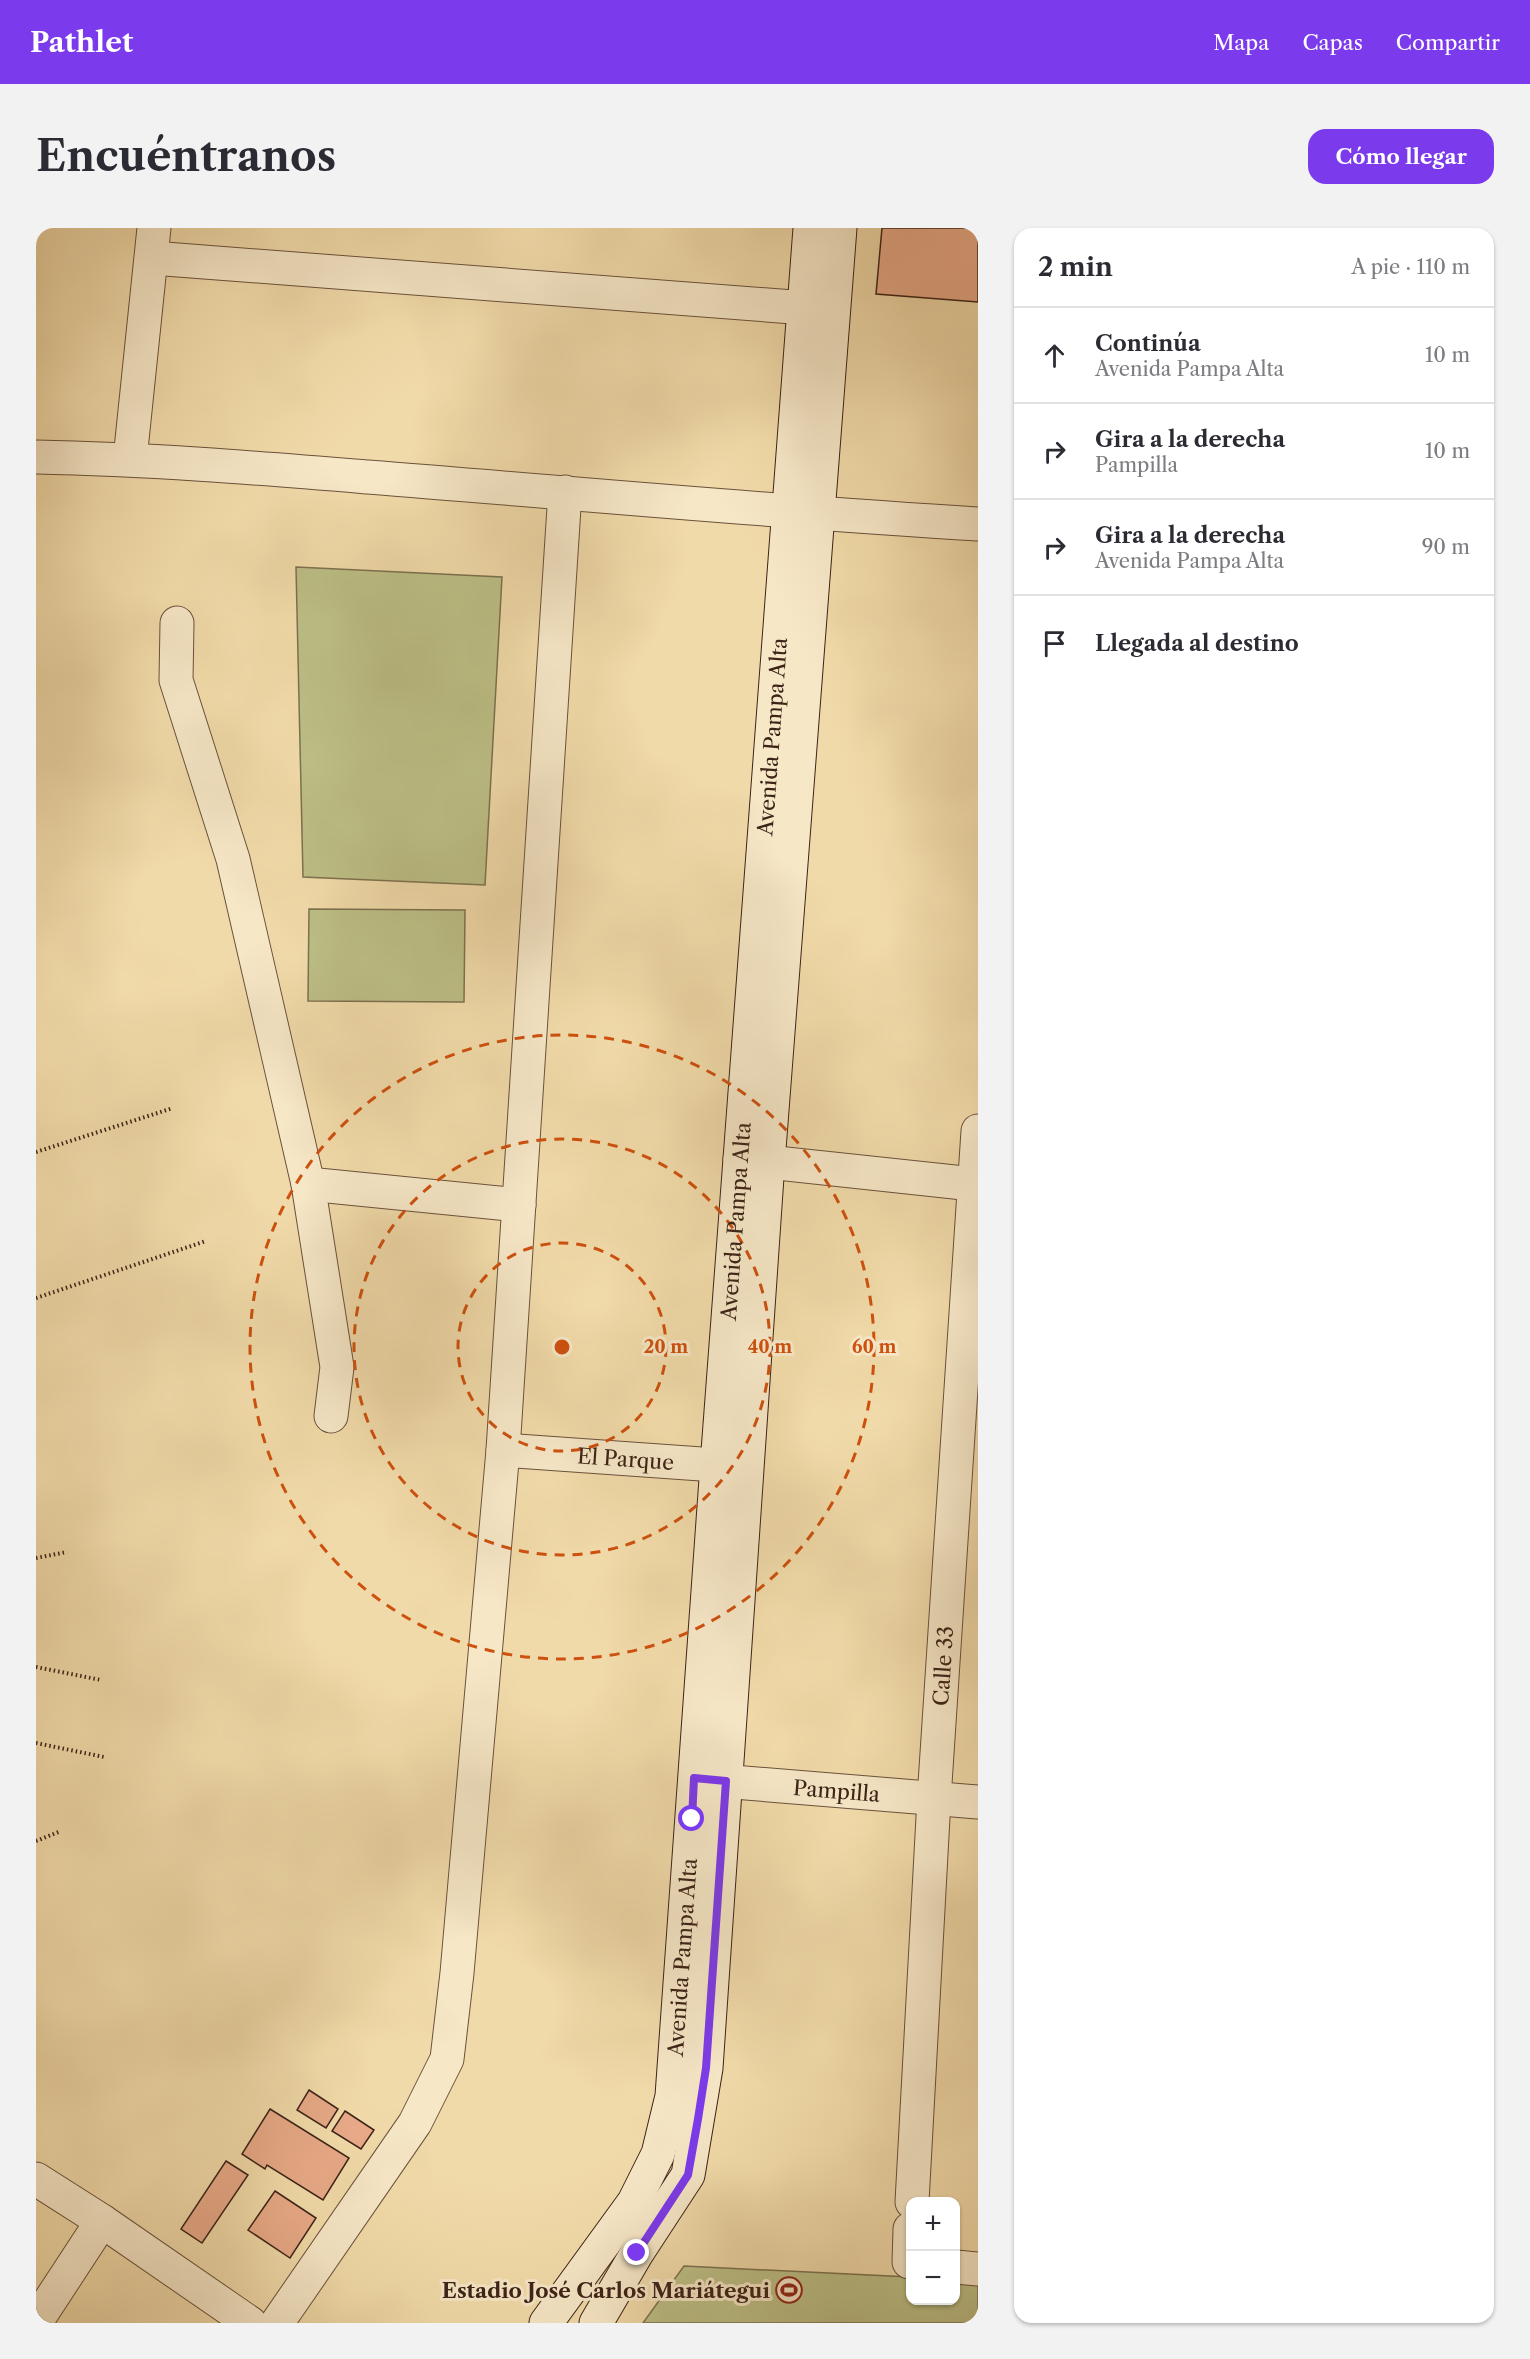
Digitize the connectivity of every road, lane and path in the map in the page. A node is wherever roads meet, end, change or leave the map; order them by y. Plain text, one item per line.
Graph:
1 (810, 228) edge
2 (840, 228) edge
3 (153, 243) edge
4 (819, 309) junction
5 (36, 457) edge
6 (130, 459) junction
7 (565, 492) junction
8 (804, 513) junction
9 (978, 524) edge
10 (177, 623) dead end
11 (173, 1108) dead end
12 (978, 1131) edge
13 (36, 1152) edge
14 (754, 1161) junction
15 (308, 1184) junction
16 (973, 1184) junction
17 (519, 1205) junction
18 (206, 1241) dead end
19 (36, 1298) edge
20 (331, 1416) dead end
21 (503, 1450) junction
22 (732, 1466) junction
23 (67, 1551) dead end
24 (36, 1558) edge
25 (36, 1667) edge
26 (101, 1680) dead end
27 (36, 1743) edge
28 (104, 1756) dead end
29 (710, 1780) junction
30 (934, 1798) junction
31 (978, 1802) edge
32 (61, 1831) dead end
33 (36, 1841) edge
34 (36, 2179) edge
35 (912, 2197) edge
36 (102, 2221) junction
37 (960, 2268) edge
38 (978, 2270) edge
39 (36, 2322) edge
40 (250, 2323) edge
41 (278, 2323) edge
42 (546, 2323) edge
43 (596, 2323) edge

1 - 4 street, Avenida Pampa Alta
2 - 4 street, Avenida Pampa Alta
3 - 4 street
3 - 6 street
4 - 8 street, Avenida Pampa Alta
5 - 6 street
6 - 7 street
7 - 8 street
7 - 17 street
8 - 9 street
8 - 14 street, Avenida Pampa Alta
10 - 15 street
11 - 13 path
12 - 16 street, Calle 33
14 - 16 street
14 - 22 street, Avenida Pampa Alta
15 - 17 street
15 - 20 street
16 - 30 street, Calle 33
17 - 21 street
18 - 19 path
21 - 22 street, El Parque
21 - 41 street
22 - 29 street, Avenida Pampa Alta
23 - 24 path
25 - 26 path
27 - 28 path
29 - 30 street, Pampilla
29 - 42 street, Avenida Pampa Alta
29 - 43 street, Avenida Pampa Alta
30 - 31 street, Pampilla
30 - 35 street, Calle 33
32 - 33 path
34 - 36 street
36 - 39 street
36 - 40 street
37 - 38 street

